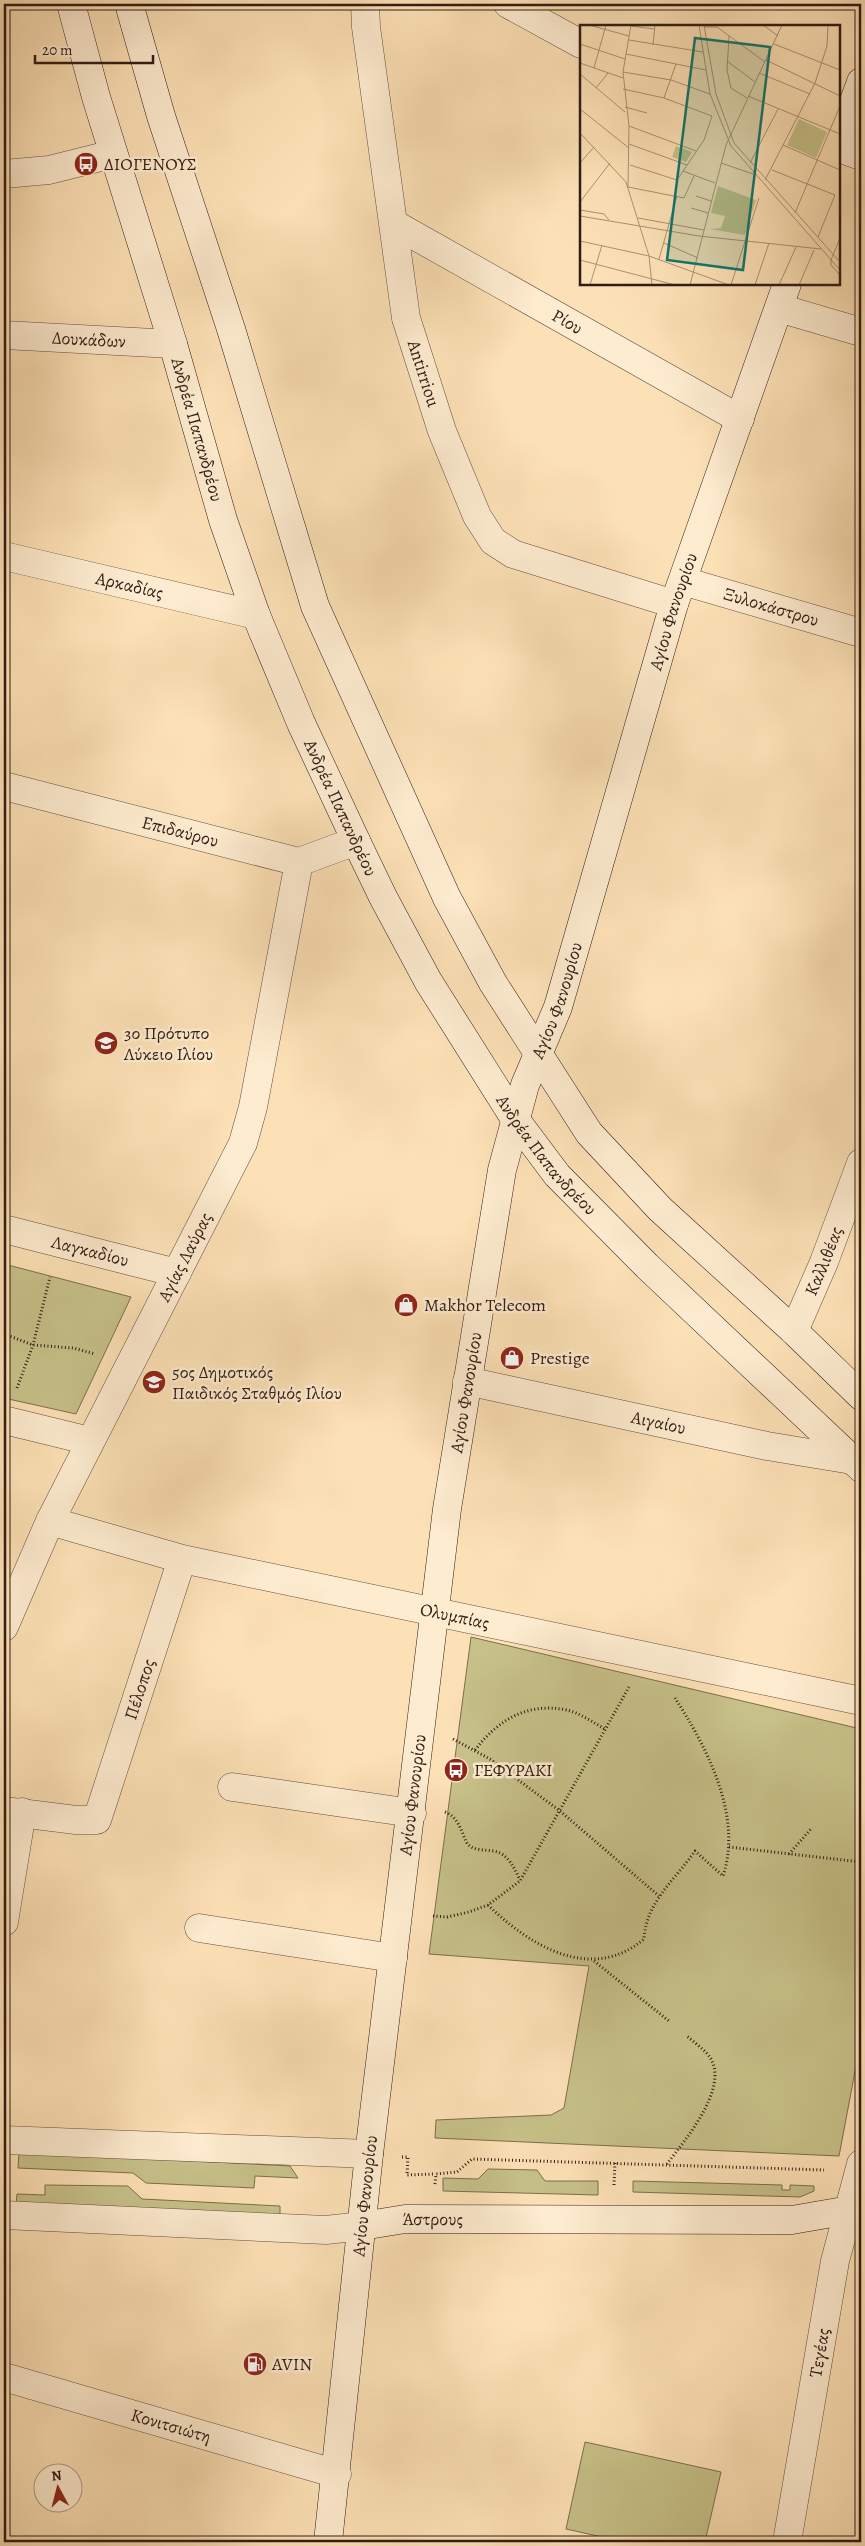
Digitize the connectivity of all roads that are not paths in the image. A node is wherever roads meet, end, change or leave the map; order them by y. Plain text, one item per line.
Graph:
1 (71, 4) edge
2 (129, 4) edge
3 (365, 4) edge
4 (508, 4) edge
5 (580, 43) edge
6 (861, 82) edge
7 (840, 139) edge
8 (840, 148) edge
9 (113, 154) junction
10 (861, 156) edge
11 (4, 174) edge
12 (394, 224) junction
13 (783, 296) edge
14 (861, 332) edge
15 (4, 335) edge
16 (173, 344) junction
17 (740, 419) junction
18 (4, 556) edge
19 (678, 593) junction
20 (256, 615) junction
21 (861, 633) edge
22 (4, 786) edge
23 (356, 841) junction
24 (299, 862) junction
25 (539, 1057) junction
26 (515, 1119) junction
27 (861, 1163) edge
28 (4, 1229) edge
29 (177, 1273) junction
30 (794, 1331) junction
31 (467, 1381) junction
32 (861, 1396) edge
33 (4, 1420) edge
34 (90, 1441) junction
35 (856, 1464) edge
36 (50, 1521) junction
37 (182, 1559) junction
38 (436, 1612) junction
39 (4, 1628) edge
40 (861, 1701) edge
41 (232, 1787) dead end
42 (413, 1807) junction
43 (13, 1812) edge
44 (4, 1922) edge
45 (199, 1928) dead end
46 (393, 1958) junction
47 (4, 2140) edge
48 (369, 2154) junction
49 (860, 2168) edge
50 (855, 2209) edge
51 (4, 2215) edge
52 (362, 2226) junction
53 (4, 2377) edge
54 (337, 2474) junction
55 (328, 2542) edge
56 (787, 2542) edge

1 - 9 street, Ανδρέα Παπανδρέου
2 - 25 street
3 - 12 street, Antirriou
4 - 5 street
6 - 7 street
8 - 10 street
9 - 11 street
9 - 16 street, Ανδρέα Παπανδρέου
12 - 17 street, Ρίου
12 - 19 street, Antirriou
13 - 14 street
13 - 17 street, Αγίου Φανουρίου
15 - 16 street, Δουκάδων
16 - 20 street, Ανδρέα Παπανδρέου
17 - 19 street, Αγίου Φανουρίου
18 - 20 street, Αρκαδίας
19 - 21 street, Ξυλοκάστρου
19 - 25 street, Αγίου Φανουρίου
20 - 23 street, Ανδρέα Παπανδρέου
22 - 24 street, Επιδαύρου
23 - 24 street
23 - 26 street, Ανδρέα Παπανδρέου
24 - 29 street, Αγίας Λαύρας
25 - 26 street, Αγίου Φανουρίου
25 - 30 street
26 - 31 street, Αγίου Φανουρίου
26 - 35 street, Ανδρέα Παπανδρέου
27 - 30 street, Καλλιθέας
28 - 29 street, Λαγκαδίου
29 - 34 street, Αγίας Λαύρας
30 - 32 street
31 - 35 street, Αιγαίου
31 - 38 street, Αγίου Φανουρίου
33 - 34 street
34 - 36 street, Αγίας Λαύρας
36 - 37 street, Ολυμπίας
36 - 39 street, Αγίας Λαύρας
37 - 38 street, Ολυμπίας
37 - 43 street, Πέλοπος
38 - 40 street, Ολυμπίας
38 - 42 street, Αγίου Φανουρίου
41 - 42 street
42 - 46 street, Αγίου Φανουρίου
43 - 44 street
45 - 46 street
46 - 48 street, Αγίου Φανουρίου
47 - 48 street
48 - 52 street, Αγίου Φανουρίου
49 - 50 street, Τεγέας
50 - 52 street, Άστρους
50 - 56 street, Τεγέας
51 - 52 street, Άστρους
52 - 54 street, Αγίου Φανουρίου
53 - 54 street, Κονιτσιώτη
54 - 55 street, Αγίου Φανουρίου

